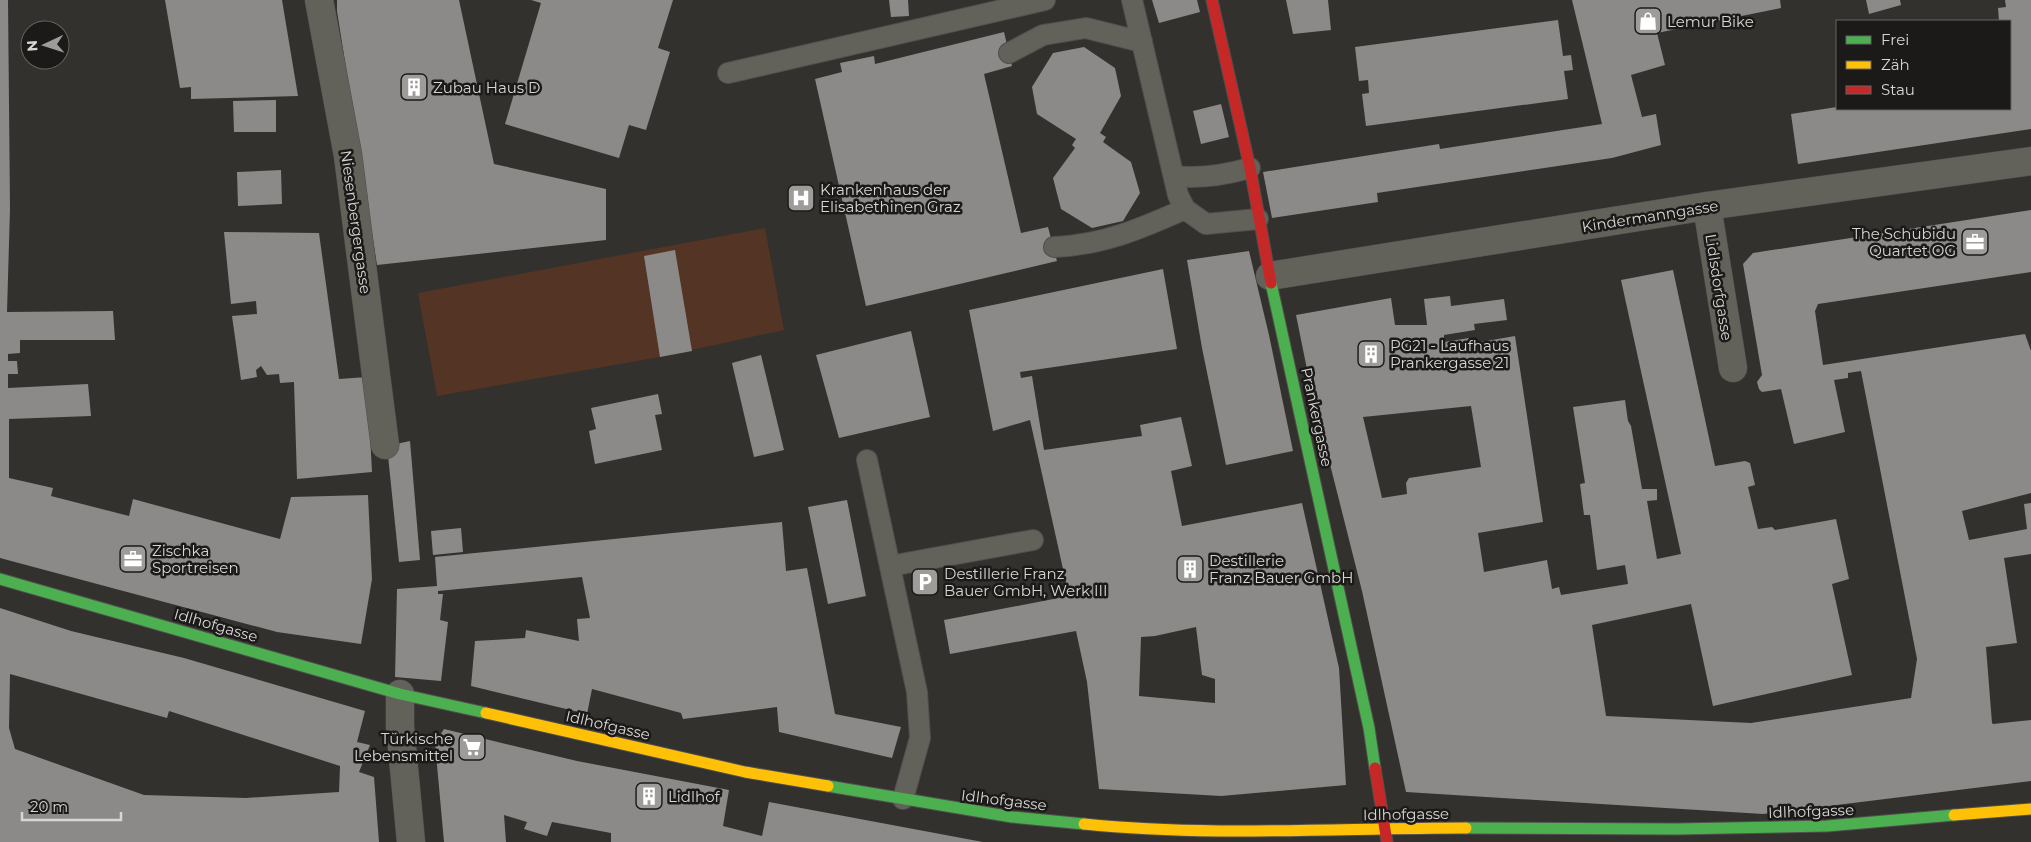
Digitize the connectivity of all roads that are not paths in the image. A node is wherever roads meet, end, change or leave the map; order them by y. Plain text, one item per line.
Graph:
1 (319, 0) edge
2 (1045, 0) edge
3 (1132, 0) edge
4 (1212, 0) edge
5 (1142, 42) junction
6 (1009, 53) dead end
7 (728, 73) dead end
8 (2031, 161) edge
9 (1250, 168) junction
10 (1174, 176) junction
11 (1707, 206) junction
12 (1185, 209) junction
13 (1258, 219) junction
14 (1054, 247) dead end
15 (1270, 276) junction
16 (1732, 368) dead end
17 (385, 445) dead end
18 (867, 460) dead end
19 (1033, 540) dead end
20 (890, 566) junction
21 (0, 579) edge
22 (400, 694) junction
23 (903, 799) junction
24 (2031, 808) edge
25 (1384, 828) junction
26 (411, 842) edge
27 (1387, 842) edge

1 - 17 street, Niesenbergergasse
2 - 7 lane
3 - 5 lane
4 - 9 street, Prankergasse
5 - 6 lane
5 - 10 lane
8 - 11 street, Kindermanngasse
9 - 10 lane
9 - 13 street, Prankergasse
10 - 12 lane
11 - 15 street, Kindermanngasse
11 - 16 street, Lidlsdorfgasse
12 - 13 lane
12 - 14 lane
13 - 15 street, Prankergasse
15 - 25 street, Prankergasse
18 - 20 lane
19 - 20 lane
20 - 23 lane
21 - 22 street, Idlhofgasse
22 - 23 street, Idlhofgasse
22 - 26 street
23 - 25 street, Idlhofgasse
24 - 25 street, Idlhofgasse
25 - 27 street, Prankergasse

